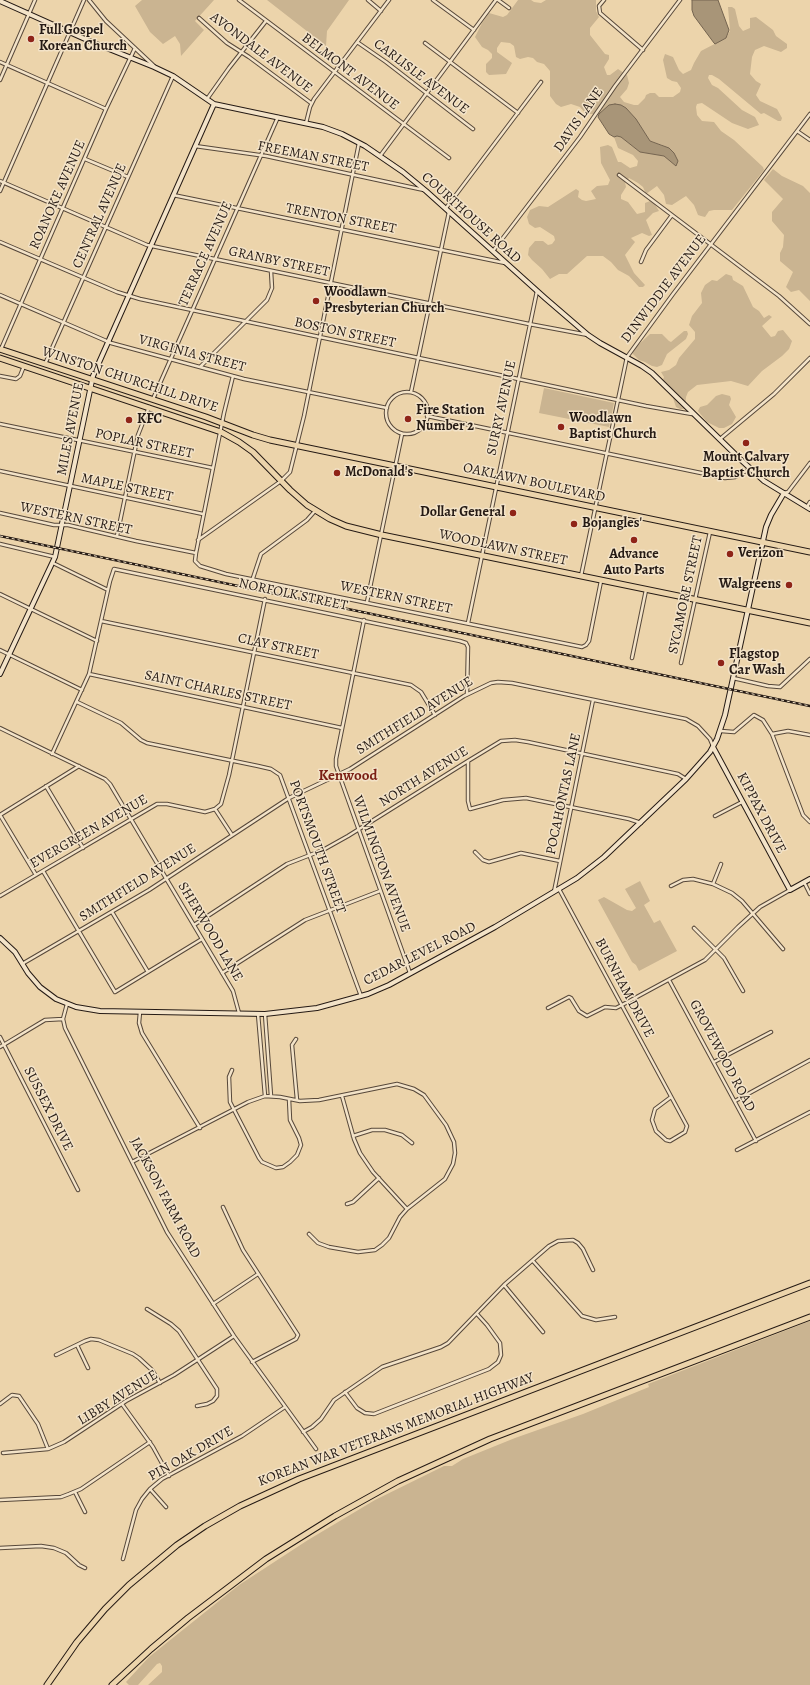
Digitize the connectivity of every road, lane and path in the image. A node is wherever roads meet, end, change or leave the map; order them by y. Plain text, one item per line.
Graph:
1 (35, 0) edge
2 (84, 0) edge
3 (89, 0) edge
4 (239, 0) edge
5 (368, 0) edge
6 (389, 0) edge
7 (433, 0) edge
8 (497, 0) edge
9 (604, 0) edge
10 (680, 0) edge
11 (0, 1) edge
12 (509, 8) dead end
13 (381, 11) junction
14 (29, 14) junction
15 (199, 18) dead end
16 (266, 21) junction
17 (474, 30) junction
18 (70, 32) junction
19 (357, 42) junction
20 (425, 43) dead end
21 (135, 48) junction
22 (643, 50) junction
23 (241, 52) junction
24 (131, 57) junction
25 (0, 62) edge
26 (450, 62) junction
27 (6, 65) junction
28 (154, 67) junction
29 (334, 73) junction
30 (173, 76) junction
31 (0, 80) edge
32 (48, 82) junction
33 (541, 82) dead end
34 (427, 94) junction
35 (207, 100) junction
36 (214, 104) junction
37 (311, 104) junction
38 (106, 109) junction
39 (518, 113) junction
40 (810, 114) edge
41 (278, 117) junction
42 (306, 123) junction
43 (403, 125) junction
44 (472, 129) dead end
45 (797, 131) junction
46 (810, 140) edge
47 (359, 143) junction
48 (194, 146) junction
49 (261, 155) junction
50 (380, 156) junction
51 (449, 158) dead end
52 (85, 159) junction
53 (353, 175) junction
54 (619, 175) dead end
55 (128, 177) junction
56 (0, 181) edge
57 (4, 183) junction
58 (0, 191) edge
59 (426, 191) junction
60 (172, 195) junction
61 (237, 208) junction
62 (62, 209) junction
63 (447, 210) junction
64 (672, 215) junction
65 (106, 228) junction
66 (341, 229) junction
67 (0, 242) edge
68 (710, 245) junction
69 (150, 246) junction
70 (441, 250) junction
71 (493, 250) junction
72 (41, 259) junction
73 (214, 259) junction
74 (641, 262) dead end
75 (506, 263) junction
76 (271, 270) junction
77 (84, 278) junction
78 (330, 283) junction
79 (537, 291) junction
80 (0, 295) edge
81 (128, 296) junction
82 (21, 304) junction
83 (430, 304) junction
84 (192, 310) junction
85 (246, 322) junction
86 (65, 323) junction
87 (529, 324) junction
88 (810, 324) edge
89 (588, 335) junction
90 (319, 337) junction
91 (108, 342) junction
92 (0, 350) edge
93 (626, 357) junction
94 (0, 358) edge
95 (419, 358) junction
96 (810, 358) edge
97 (171, 360) junction
98 (45, 364) junction
99 (24, 366) junction
100 (200, 367) junction
101 (0, 376) edge
102 (233, 376) junction
103 (519, 379) junction
104 (92, 380) junction
105 (90, 388) junction
106 (308, 392) junction
107 (411, 392) junction
108 (152, 400) junction
109 (618, 400) junction
110 (149, 407) junction
111 (387, 408) junction
112 (694, 414) junction
113 (427, 416) junction
114 (222, 423) junction
115 (0, 424) edge
116 (221, 432) junction
117 (507, 433) junction
118 (402, 434) junction
119 (253, 435) joint
120 (720, 439) junction
121 (80, 440) junction
122 (297, 446) junction
123 (134, 452) junction
124 (607, 454) junction
125 (810, 463) edge
126 (396, 467) junction
127 (213, 468) junction
128 (750, 469) junction
129 (0, 471) edge
130 (281, 481) junction
131 (71, 487) junction
132 (496, 487) junction
133 (784, 493) junction
134 (126, 498) junction
135 (810, 502) edge
136 (595, 508) junction
137 (808, 508) edge
138 (315, 511) junction
139 (0, 513) edge
140 (203, 514) junction
141 (63, 525) junction
142 (710, 532) junction
143 (382, 535) junction
144 (117, 536) junction
145 (198, 540) junction
146 (762, 543) junction
147 (0, 544) edge
148 (810, 552) edge
149 (196, 553) junction
150 (482, 555) junction
151 (55, 557) junction
152 (53, 563) junction
153 (581, 576) junction
154 (253, 578) junction
155 (601, 580) junction
156 (108, 590) junction
157 (646, 590) junction
158 (0, 594) edge
159 (265, 599) junction
160 (695, 600) junction
161 (367, 602) junction
162 (31, 609) junction
163 (748, 611) junction
164 (364, 620) junction
165 (102, 621) junction
166 (468, 623) junction
167 (810, 623) edge
168 (98, 641) junction
169 (0, 650) edge
170 (254, 652) junction
171 (9, 654) junction
172 (632, 658) dead end
173 (810, 658) edge
174 (681, 663) dead end
175 (354, 673) junction
176 (0, 674) edge
177 (90, 674) junction
178 (733, 678) junction
179 (83, 690) junction
180 (467, 694) junction
181 (593, 700) junction
182 (77, 702) junction
183 (243, 706) junction
184 (435, 715) junction
185 (0, 728) edge
186 (342, 728) junction
187 (720, 730) junction
188 (772, 734) junction
189 (810, 735) edge
190 (713, 747) junction
191 (52, 754) junction
192 (582, 754) junction
193 (232, 761) junction
194 (468, 761) junction
195 (79, 766) junction
196 (339, 774) junction
197 (686, 779) junction
198 (46, 786) junction
199 (289, 798) junction
200 (742, 802) junction
201 (571, 807) junction
202 (215, 809) junction
203 (0, 815) edge
204 (715, 816) dead end
205 (131, 819) junction
206 (810, 822) edge
207 (641, 823) junction
208 (359, 830) junction
209 (232, 835) junction
210 (83, 848) junction
211 (475, 852) dead end
212 (310, 855) junction
213 (560, 861) junction
214 (721, 864) dead end
215 (43, 871) junction
216 (36, 875) junction
217 (166, 878) junction
218 (810, 879) edge
219 (804, 882) junction
220 (713, 884) junction
221 (671, 886) dead end
222 (559, 889) junction
223 (790, 890) junction
224 (380, 891) junction
225 (554, 892) junction
226 (810, 894) edge
227 (0, 896) edge
228 (329, 910) junction
229 (112, 912) junction
230 (753, 913) junction
231 (194, 925) junction
232 (694, 928) dead end
233 (79, 931) junction
234 (0, 938) edge
235 (202, 940) junction
236 (716, 949) junction
237 (783, 949) dead end
238 (22, 964) junction
239 (148, 972) junction
240 (222, 973) junction
241 (410, 973) junction
242 (670, 980) junction
243 (743, 991) dead end
244 (361, 996) junction
245 (67, 1004) junction
246 (622, 1006) junction
247 (548, 1008) dead end
248 (140, 1012) junction
249 (240, 1014) junction
250 (258, 1014) junction
251 (265, 1014) junction
252 (63, 1019) junction
253 (771, 1032) dead end
254 (0, 1036) edge
255 (296, 1039) dead end
256 (4, 1045) junction
257 (0, 1047) edge
258 (810, 1060) edge
259 (714, 1062) junction
260 (232, 1070) dead end
261 (265, 1096) junction
262 (271, 1096) junction
263 (342, 1096) junction
264 (671, 1097) junction
265 (289, 1099) junction
266 (297, 1100) junction
267 (735, 1101) junction
268 (234, 1110) junction
269 (810, 1112) edge
270 (200, 1128) junction
271 (353, 1136) junction
272 (756, 1141) junction
273 (412, 1143) dead end
274 (737, 1150) dead end
275 (132, 1162) junction
276 (379, 1178) junction
277 (78, 1190) dead end
278 (347, 1204) dead end
279 (223, 1207) dead end
280 (408, 1209) junction
281 (309, 1234) dead end
282 (533, 1261) junction
283 (593, 1270) dead end
284 (258, 1274) junction
285 (810, 1283) edge
286 (504, 1285) junction
287 (213, 1304) junction
288 (147, 1309) dead end
289 (477, 1314) junction
290 (615, 1317) dead end
291 (810, 1317) edge
292 (543, 1332) dead end
293 (234, 1336) junction
294 (77, 1345) junction
295 (56, 1355) dead end
296 (198, 1360) junction
297 (252, 1362) junction
298 (88, 1368) dead end
299 (160, 1383) junction
300 (345, 1392) junction
301 (0, 1404) edge
302 (122, 1404) junction
303 (197, 1406) dead end
304 (285, 1407) junction
305 (303, 1432) junction
306 (150, 1442) junction
307 (48, 1449) junction
308 (316, 1449) dead end
309 (3, 1454) dead end
310 (169, 1476) junction
311 (150, 1489) junction
312 (76, 1492) junction
313 (0, 1500) edge
314 (166, 1507) dead end
315 (85, 1512) dead end
316 (0, 1548) edge
317 (123, 1559) dead end
318 (85, 1568) dead end
319 (47, 1685) edge
320 (112, 1685) edge

1 - 14 street
2 - 18 street
3 - 21 street, COURTHOUSE ROAD
4 - 16 street, BELMONT AVENUE
5 - 13 street
6 - 13 street
7 - 17 street
8 - 12 street
8 - 17 street
9 - 22 street
10 - 22 street, DAVIS LANE
11 - 14 street
13 - 19 street
14 - 18 street
14 - 27 street
15 - 23 street, AVONDALE AVENUE
16 - 23 street
16 - 29 street, BELMONT AVENUE
17 - 26 street
18 - 24 street
18 - 32 street
19 - 29 street
19 - 34 street, CARLISLE AVENUE
20 - 26 street
21 - 24 street, ROANOKE AVENUE
21 - 28 street, COURTHOUSE ROAD
22 - 71 street, DAVIS LANE
23 - 35 street
23 - 37 street, AVONDALE AVENUE
24 - 28 street
24 - 38 street, ROANOKE AVENUE
25 - 27 street
26 - 34 street
26 - 39 street
27 - 31 street
27 - 32 street
28 - 30 street, COURTHOUSE ROAD
29 - 37 street
29 - 43 street, BELMONT AVENUE
30 - 35 street, COURTHOUSE ROAD
30 - 55 street, CENTRAL AVENUE
32 - 38 street
32 - 57 street
33 - 39 street
34 - 43 street
34 - 44 street, CARLISLE AVENUE
35 - 36 street, COURTHOUSE ROAD
36 - 41 street, COURTHOUSE ROAD
36 - 48 street, MILES AVENUE
37 - 42 street
38 - 52 street, ROANOKE AVENUE
39 - 63 street
40 - 45 street, DINWIDDIE AVENUE
41 - 42 street, COURTHOUSE ROAD
41 - 49 street, TERRACE AVENUE
42 - 47 street, COURTHOUSE ROAD
43 - 50 street
43 - 51 street, BELMONT AVENUE
45 - 46 street
45 - 68 street, DINWIDDIE AVENUE
47 - 50 street, COURTHOUSE ROAD
47 - 53 street
48 - 49 street, FREEMAN STREET
48 - 60 street, MILES AVENUE
49 - 53 street, FREEMAN STREET
49 - 61 street, TERRACE AVENUE
50 - 59 street, COURTHOUSE ROAD
52 - 55 street
52 - 62 street, ROANOKE AVENUE
53 - 59 street, FREEMAN STREET
53 - 66 street
54 - 64 street
55 - 65 street, CENTRAL AVENUE
56 - 57 street, GRANBY STREET
57 - 58 street
57 - 62 street, GRANBY STREET
59 - 63 street, COURTHOUSE ROAD
60 - 61 street, TRENTON STREET
60 - 69 street, MILES AVENUE
61 - 66 street, TRENTON STREET
61 - 73 street, TERRACE AVENUE
62 - 65 street, GRANBY STREET
62 - 72 street, ROANOKE AVENUE
63 - 70 street
63 - 71 street, COURTHOUSE ROAD
64 - 68 street
64 - 74 street
65 - 69 street, GRANBY STREET
65 - 77 street, CENTRAL AVENUE
66 - 70 street, TRENTON STREET
66 - 78 street
67 - 72 street, BOSTON STREET
68 - 88 street
68 - 93 street, DINWIDDIE AVENUE
69 - 73 street, GRANBY STREET
69 - 81 street, MILES AVENUE
70 - 75 street, TRENTON STREET
70 - 83 street
71 - 75 street, COURTHOUSE ROAD
72 - 77 street, BOSTON STREET
72 - 82 street, ROANOKE AVENUE
73 - 76 street, GRANBY STREET
73 - 84 street, TERRACE AVENUE
75 - 79 street, COURTHOUSE ROAD
76 - 78 street, GRANBY STREET
76 - 85 street
77 - 81 street, BOSTON STREET
77 - 86 street, CENTRAL AVENUE
78 - 83 street, GRANBY STREET
78 - 90 street
79 - 87 street, SURRY AVENUE
79 - 89 street, COURTHOUSE ROAD
80 - 82 street, VIRGINIA STREET
81 - 84 street, BOSTON STREET
81 - 91 street, MILES AVENUE
82 - 86 street, VIRGINIA STREET
82 - 92 street, ROANOKE AVENUE
83 - 87 street, GRANBY STREET
83 - 95 street
84 - 85 street, BOSTON STREET
84 - 97 street, TERRACE AVENUE
85 - 90 street, BOSTON STREET
85 - 100 street
86 - 91 street, VIRGINIA STREET
86 - 98 street, CENTRAL AVENUE
87 - 89 street, GRANBY STREET
87 - 103 street, SURRY AVENUE
89 - 93 street, COURTHOUSE ROAD
90 - 95 street, BOSTON STREET
90 - 106 street
91 - 97 street, VIRGINIA STREET
91 - 104 street, MILES AVENUE
92 - 98 highway, WINSTON CHURCHILL DRIVE
93 - 109 street, DINWIDDIE AVENUE
93 - 112 street, COURTHOUSE ROAD
94 - 99 highway
95 - 103 street, BOSTON STREET
95 - 107 street
96 - 120 street
97 - 100 street, VIRGINIA STREET
97 - 108 street, TERRACE AVENUE
98 - 104 highway, WINSTON CHURCHILL DRIVE
99 - 101 street
99 - 105 highway
100 - 102 street, VIRGINIA STREET
102 - 106 street, VIRGINIA STREET
102 - 114 street
103 - 109 street, BOSTON STREET
103 - 117 street, SURRY AVENUE
104 - 105 street, MILES AVENUE
104 - 108 highway, WINSTON CHURCHILL DRIVE
105 - 110 highway
105 - 121 street, MILES AVENUE
106 - 111 street, VIRGINIA STREET
106 - 122 street
107 - 111 street
107 - 113 street
108 - 114 highway, WINSTON CHURCHILL DRIVE
109 - 112 street, BOSTON STREET
109 - 124 street, DINWIDDIE AVENUE
110 - 116 highway
110 - 123 street
111 - 118 street
112 - 120 street, COURTHOUSE ROAD
113 - 117 street
113 - 118 street
114 - 116 street
114 - 119 highway, WINSTON CHURCHILL DRIVE
115 - 121 street, POPLAR STREET
116 - 127 street
116 - 130 highway, WOODLAWN STREET
117 - 124 street
117 - 132 street, SURRY AVENUE
118 - 126 street
119 - 122 highway, OAKLAWN BOULEVARD
120 - 128 street, COURTHOUSE ROAD
121 - 123 street, POPLAR STREET
121 - 131 street, MILES AVENUE
122 - 126 highway, OAKLAWN BOULEVARD
122 - 130 street
123 - 127 street, POPLAR STREET
123 - 134 street
124 - 128 street
124 - 136 street, DINWIDDIE AVENUE
125 - 133 street
126 - 132 highway, OAKLAWN BOULEVARD
126 - 143 street
127 - 140 street
128 - 133 street, COURTHOUSE ROAD
129 - 131 street, MAPLE STREET
130 - 138 highway, WOODLAWN STREET
130 - 145 street
131 - 134 street, MAPLE STREET
131 - 141 street, MILES AVENUE
132 - 136 highway, OAKLAWN BOULEVARD
132 - 150 street, SURRY AVENUE
133 - 137 street, COURTHOUSE ROAD
133 - 146 street, CEDAR LEVEL ROAD
134 - 140 street, MAPLE STREET
134 - 144 street
135 - 137 street
136 - 142 highway, OAKLAWN BOULEVARD
136 - 153 street, DINWIDDIE AVENUE
138 - 143 highway, WOODLAWN STREET
138 - 154 street
139 - 141 street, WESTERN STREET
140 - 145 street
141 - 144 street, WESTERN STREET
141 - 151 street, MILES AVENUE
142 - 146 highway, OAKLAWN BOULEVARD
142 - 160 street, SYCAMORE STREET
143 - 150 highway, WOODLAWN STREET
143 - 161 street
144 - 149 street, WESTERN STREET
145 - 149 street
146 - 148 highway, OAKLAWN BOULEVARD
146 - 163 street, CEDAR LEVEL ROAD
147 - 151 street
149 - 154 street, WESTERN STREET
150 - 153 highway, WOODLAWN STREET
150 - 166 street, SURRY AVENUE
151 - 152 street, MILES AVENUE
152 - 156 street
152 - 162 street, MILES AVENUE
153 - 155 highway, WOODLAWN STREET
154 - 161 street, WESTERN STREET
155 - 157 highway, WOODLAWN STREET
155 - 166 street, WESTERN STREET
156 - 159 street, NORFOLK STREET
156 - 165 street
157 - 160 highway, WOODLAWN STREET
157 - 172 street
158 - 162 street
159 - 164 street, NORFOLK STREET
159 - 170 street
160 - 163 highway, WOODLAWN STREET
160 - 174 street, SYCAMORE STREET
161 - 166 street, WESTERN STREET
162 - 168 street
162 - 171 street, MILES AVENUE
163 - 167 highway, WOODLAWN STREET
163 - 178 street, CEDAR LEVEL ROAD
164 - 175 street, WILMINGTON AVENUE
164 - 180 street, NORFOLK STREET
165 - 168 street
165 - 170 street, CLAY STREET
168 - 177 street
169 - 171 street
170 - 175 street, CLAY STREET
170 - 183 street
171 - 176 street, MILES AVENUE
171 - 179 street
173 - 178 street
175 - 184 street, CLAY STREET
175 - 186 street, WILMINGTON AVENUE
177 - 179 street
177 - 183 street, SAINT CHARLES STREET
178 - 187 street, CEDAR LEVEL ROAD
179 - 182 street
180 - 181 street, SMITHFIELD AVENUE
180 - 184 street, SMITHFIELD AVENUE
181 - 190 street, SMITHFIELD AVENUE
181 - 192 street, POCAHONTAS LANE
182 - 191 street
182 - 193 street, PORTSMOUTH STREET
183 - 186 street, SAINT CHARLES STREET
183 - 193 street
184 - 196 street, SMITHFIELD AVENUE
185 - 191 street, SHERWOOD LANE
186 - 196 street, WILMINGTON AVENUE
187 - 188 street
187 - 190 street, CEDAR LEVEL ROAD
188 - 189 street
188 - 206 street
190 - 197 street, CEDAR LEVEL ROAD
190 - 200 street, KIPPAX DRIVE
191 - 195 street, SHERWOOD LANE
192 - 194 street, NORTH AVENUE
192 - 197 street, NORTH AVENUE
192 - 201 street, POCAHONTAS LANE
193 - 199 street, PORTSMOUTH STREET
193 - 202 street
194 - 201 street
194 - 208 street, NORTH AVENUE
195 - 198 street
195 - 205 street, SHERWOOD LANE
196 - 199 street, SMITHFIELD AVENUE
196 - 208 street, WILMINGTON AVENUE
197 - 207 street, CEDAR LEVEL ROAD
198 - 203 street
198 - 210 street
199 - 209 street, SMITHFIELD AVENUE
199 - 212 street, PORTSMOUTH STREET
200 - 204 street
200 - 223 street, KIPPAX DRIVE
201 - 207 street
201 - 213 street, POCAHONTAS LANE
202 - 205 street, EVERGREEN AVENUE
202 - 209 street
203 - 216 street
205 - 210 street, EVERGREEN AVENUE
205 - 217 street, SHERWOOD LANE
207 - 222 street, CEDAR LEVEL ROAD
208 - 212 street, NORTH AVENUE
208 - 224 street, WILMINGTON AVENUE
209 - 217 street, SMITHFIELD AVENUE
210 - 215 street, EVERGREEN AVENUE
211 - 213 street
212 - 228 street, PORTSMOUTH STREET
212 - 231 street, NORTH AVENUE
213 - 225 street, POCAHONTAS LANE
214 - 220 street
215 - 216 street, EVERGREEN AVENUE
215 - 233 street
216 - 227 street, EVERGREEN AVENUE
217 - 229 street, SMITHFIELD AVENUE
217 - 231 street, SHERWOOD LANE
218 - 219 street
219 - 223 street
219 - 226 street
220 - 221 street
220 - 230 street
222 - 225 street, CEDAR LEVEL ROAD
222 - 246 street, BURNHAM DRIVE
223 - 230 street
224 - 228 street
224 - 241 street, WILMINGTON AVENUE
225 - 241 street, CEDAR LEVEL ROAD
228 - 240 street
228 - 244 street, PORTSMOUTH STREET
229 - 233 street, SMITHFIELD AVENUE
229 - 239 street
230 - 236 street
230 - 237 street
231 - 235 street, SHERWOOD LANE
232 - 236 street
233 - 238 street, SMITHFIELD AVENUE
233 - 239 street
234 - 238 street
235 - 239 street
235 - 240 street, SHERWOOD LANE
236 - 242 street
236 - 243 street
238 - 245 street, CEDAR LEVEL ROAD
240 - 249 street, SHERWOOD LANE
241 - 244 street, CEDAR LEVEL ROAD
242 - 246 street
242 - 259 street, GROVEWOOD ROAD
244 - 251 street, CEDAR LEVEL ROAD
245 - 248 street, CEDAR LEVEL ROAD
245 - 252 street
246 - 247 street
246 - 264 street, BURNHAM DRIVE
248 - 249 street, CEDAR LEVEL ROAD
248 - 270 street
249 - 250 street, CEDAR LEVEL ROAD
250 - 251 street, CEDAR LEVEL ROAD
250 - 261 street
251 - 262 street
252 - 256 street
252 - 275 street, JACKSON FARM ROAD
253 - 259 street
254 - 256 street, SUSSEX DRIVE
255 - 266 street
256 - 257 street
256 - 277 street, SUSSEX DRIVE
258 - 267 street
259 - 267 street, GROVEWOOD ROAD
260 - 268 street
261 - 262 street
261 - 268 street
262 - 265 street
263 - 266 street
263 - 271 street
263 - 280 street
264 - 264 street, BURNHAM DRIVE
265 - 266 street
265 - 268 street
267 - 272 street, GROVEWOOD ROAD
268 - 270 street
269 - 272 street
270 - 275 street
271 - 273 street
271 - 276 street
272 - 274 street
275 - 287 street, JACKSON FARM ROAD
276 - 278 street
276 - 280 street
279 - 284 street
280 - 281 street
282 - 283 street
282 - 286 street
282 - 290 street
284 - 287 street
284 - 297 street
285 - 319 highway, KOREAN WAR VETERANS MEMORIAL HIGHWAY
286 - 289 street
286 - 292 street
287 - 293 street, JACKSON FARM ROAD
288 - 296 street
289 - 300 street
289 - 300 street
291 - 320 highway
293 - 296 street, LIBBY AVENUE
293 - 297 street, JACKSON FARM ROAD
294 - 295 street
294 - 298 street
294 - 299 street
296 - 299 street, LIBBY AVENUE
296 - 303 street
297 - 304 street, JACKSON FARM ROAD
299 - 302 street, LIBBY AVENUE
300 - 305 street
301 - 307 street
302 - 306 street
302 - 307 street, LIBBY AVENUE
304 - 305 street, JACKSON FARM ROAD
304 - 310 street, PIN OAK DRIVE
305 - 308 street, JACKSON FARM ROAD
306 - 310 street
306 - 312 street
307 - 309 street, LIBBY AVENUE
310 - 311 street, PIN OAK DRIVE
311 - 314 street
311 - 317 street, PIN OAK DRIVE
312 - 313 street
312 - 315 street
316 - 318 street

